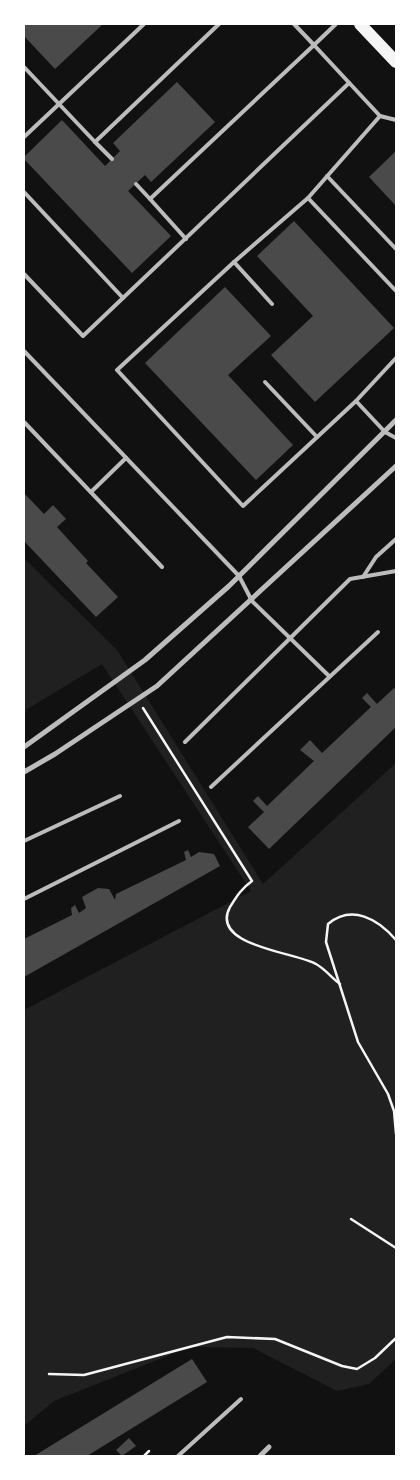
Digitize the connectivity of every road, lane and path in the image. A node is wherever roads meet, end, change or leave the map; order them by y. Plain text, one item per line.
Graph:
1 (144, 24) edge
2 (219, 24) edge
3 (294, 24) edge
4 (336, 24) edge
5 (360, 24) edge
6 (314, 45) junction
7 (396, 62) edge
8 (24, 67) edge
9 (29, 73) junction
10 (24, 78) edge
11 (349, 83) junction
12 (59, 104) junction
13 (380, 116) junction
14 (396, 120) edge
15 (24, 137) edge
16 (96, 142) junction
17 (112, 159) dead end
18 (327, 176) junction
19 (136, 184) dead end
20 (24, 192) edge
21 (308, 198) junction
22 (150, 199) junction
23 (186, 239) junction
24 (396, 249) edge
25 (234, 262) junction
26 (24, 274) edge
27 (396, 291) edge
28 (123, 298) junction
29 (272, 304) dead end
30 (24, 351) edge
31 (396, 358) edge
32 (265, 382) dead end
33 (356, 401) junction
34 (396, 420) edge
35 (24, 422) edge
36 (385, 432) junction
37 (317, 436) junction
38 (396, 438) edge
39 (126, 458) junction
40 (396, 466) edge
41 (91, 492) junction
42 (396, 539) edge
43 (162, 567) dead end
44 (396, 571) edge
45 (239, 576) junction
46 (363, 577) junction
47 (252, 601) junction
48 (378, 632) dead end
49 (291, 639) junction
50 (329, 676) junction
51 (127, 706) junction
52 (185, 742) dead end
53 (24, 747) edge
54 (24, 772) edge
55 (210, 786) dead end
56 (120, 796) dead end
57 (178, 821) dead end
58 (24, 841) edge
59 (24, 899) edge
60 (396, 940) edge
61 (340, 984) junction
62 (396, 1134) edge
63 (351, 1220) dead end
64 (396, 1248) edge
65 (396, 1338) edge
66 (49, 1374) dead end
67 (241, 1400) dead end
68 (269, 1447) dead end
69 (149, 1451) dead end
70 (144, 1456) edge
71 (178, 1456) edge
72 (260, 1456) edge

1 - 12 lane
2 - 16 lane
3 - 6 lane
4 - 6 lane
5 - 7 main road
6 - 11 lane
6 - 22 lane
8 - 9 lane
9 - 10 lane
9 - 12 lane
11 - 13 lane
11 - 23 lane
12 - 15 lane
12 - 16 lane
13 - 14 lane
13 - 18 lane
16 - 17 lane
18 - 21 lane
18 - 24 lane
19 - 22 lane
20 - 28 lane
21 - 25 lane
21 - 27 lane
22 - 23 lane
23 - 28 lane
25 - 29 lane
25 - 37 lane
26 - 28 lane
30 - 39 lane
31 - 33 lane
32 - 37 lane
33 - 36 lane
33 - 37 lane
34 - 36 street
35 - 41 lane
36 - 38 lane
36 - 45 street
39 - 41 lane
39 - 45 lane
40 - 47 street
41 - 43 lane
42 - 46 lane
44 - 46 lane
45 - 47 lane
45 - 53 street
46 - 49 lane
47 - 49 lane
47 - 51 street
48 - 50 lane
49 - 50 lane
49 - 52 lane
50 - 55 lane
51 - 54 street
51 - 61 path
56 - 58 lane
57 - 59 lane
60 - 61 path
61 - 62 path
63 - 64 path
65 - 66 path
67 - 71 lane
68 - 72 street
69 - 70 path

